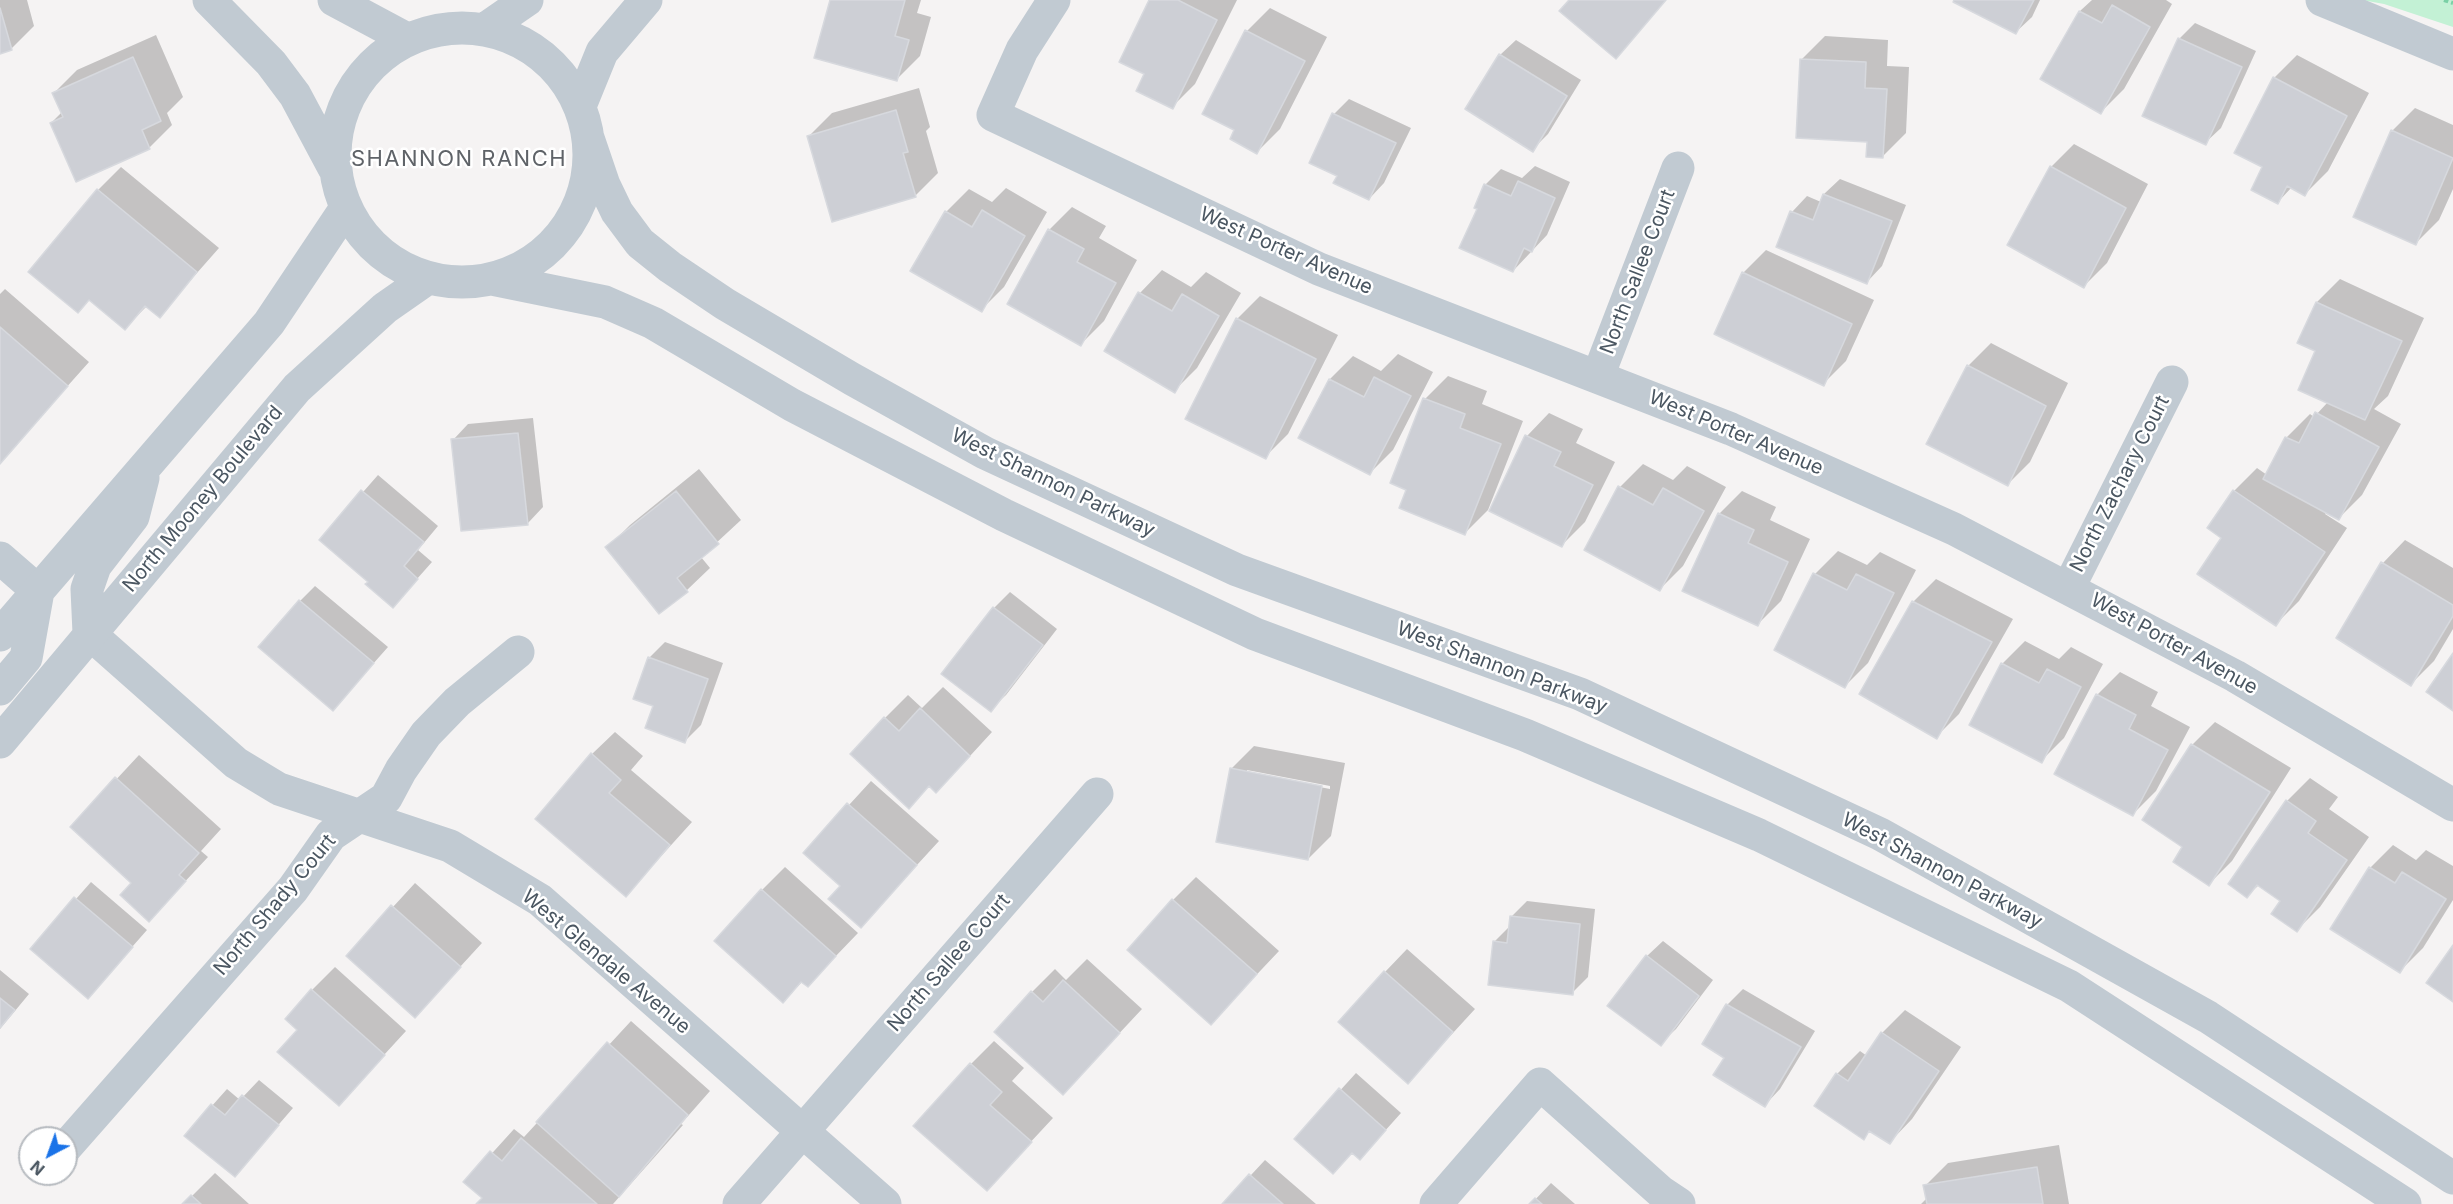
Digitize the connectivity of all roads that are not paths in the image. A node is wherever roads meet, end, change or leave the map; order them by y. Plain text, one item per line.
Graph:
1 (209, 0) edge
2 (334, 0) edge
3 (526, 0) edge
4 (646, 0) edge
5 (1054, 0) edge
6 (2322, 0) edge
7 (485, 29) junction
8 (407, 39) junction
9 (2453, 54) edge
10 (580, 106) junction
11 (588, 138) junction
12 (1678, 168) dead end
13 (334, 169) junction
14 (346, 208) junction
15 (428, 278) junction
16 (492, 279) junction
17 (1598, 376) junction
18 (2172, 382) dead end
19 (146, 467) junction
20 (0, 558) edge
21 (2069, 587) junction
22 (38, 591) junction
23 (89, 633) junction
24 (0, 635) edge
25 (518, 652) dead end
26 (0, 689) edge
27 (0, 742) edge
28 (1097, 794) dead end
29 (2453, 806) edge
30 (358, 818) junction
31 (801, 1132) junction
32 (78, 1134) edge
33 (2453, 1179) edge
34 (739, 1204) edge
35 (885, 1204) edge
36 (1436, 1204) edge
37 (1679, 1204) edge
38 (2405, 1204) edge

1 - 13 street
2 - 8 street
3 - 7 street
4 - 10 street
5 - 17 street, West Porter Avenue
6 - 9 street
7 - 8 street
7 - 10 street
8 - 13 street
10 - 11 street
11 - 16 street
11 - 33 street, West Shannon Parkway
12 - 17 street, North Sallee Court
13 - 14 street
14 - 15 street
14 - 19 street
15 - 16 street
15 - 23 street, North Mooney Boulevard
16 - 38 street
17 - 21 street, West Porter Avenue
18 - 21 street, North Zachary Court
19 - 22 street
19 - 23 street
20 - 22 street
21 - 29 street, West Porter Avenue
22 - 24 street
22 - 26 street
23 - 27 street, North Mooney Boulevard
23 - 30 street, West Glendale Avenue
25 - 30 street, North Shady Court
28 - 31 street, North Sallee Court
30 - 31 street, West Glendale Avenue
30 - 32 street, North Shady Court
31 - 34 street, North Sallee Court
31 - 35 street, West Glendale Avenue
36 - 37 street

